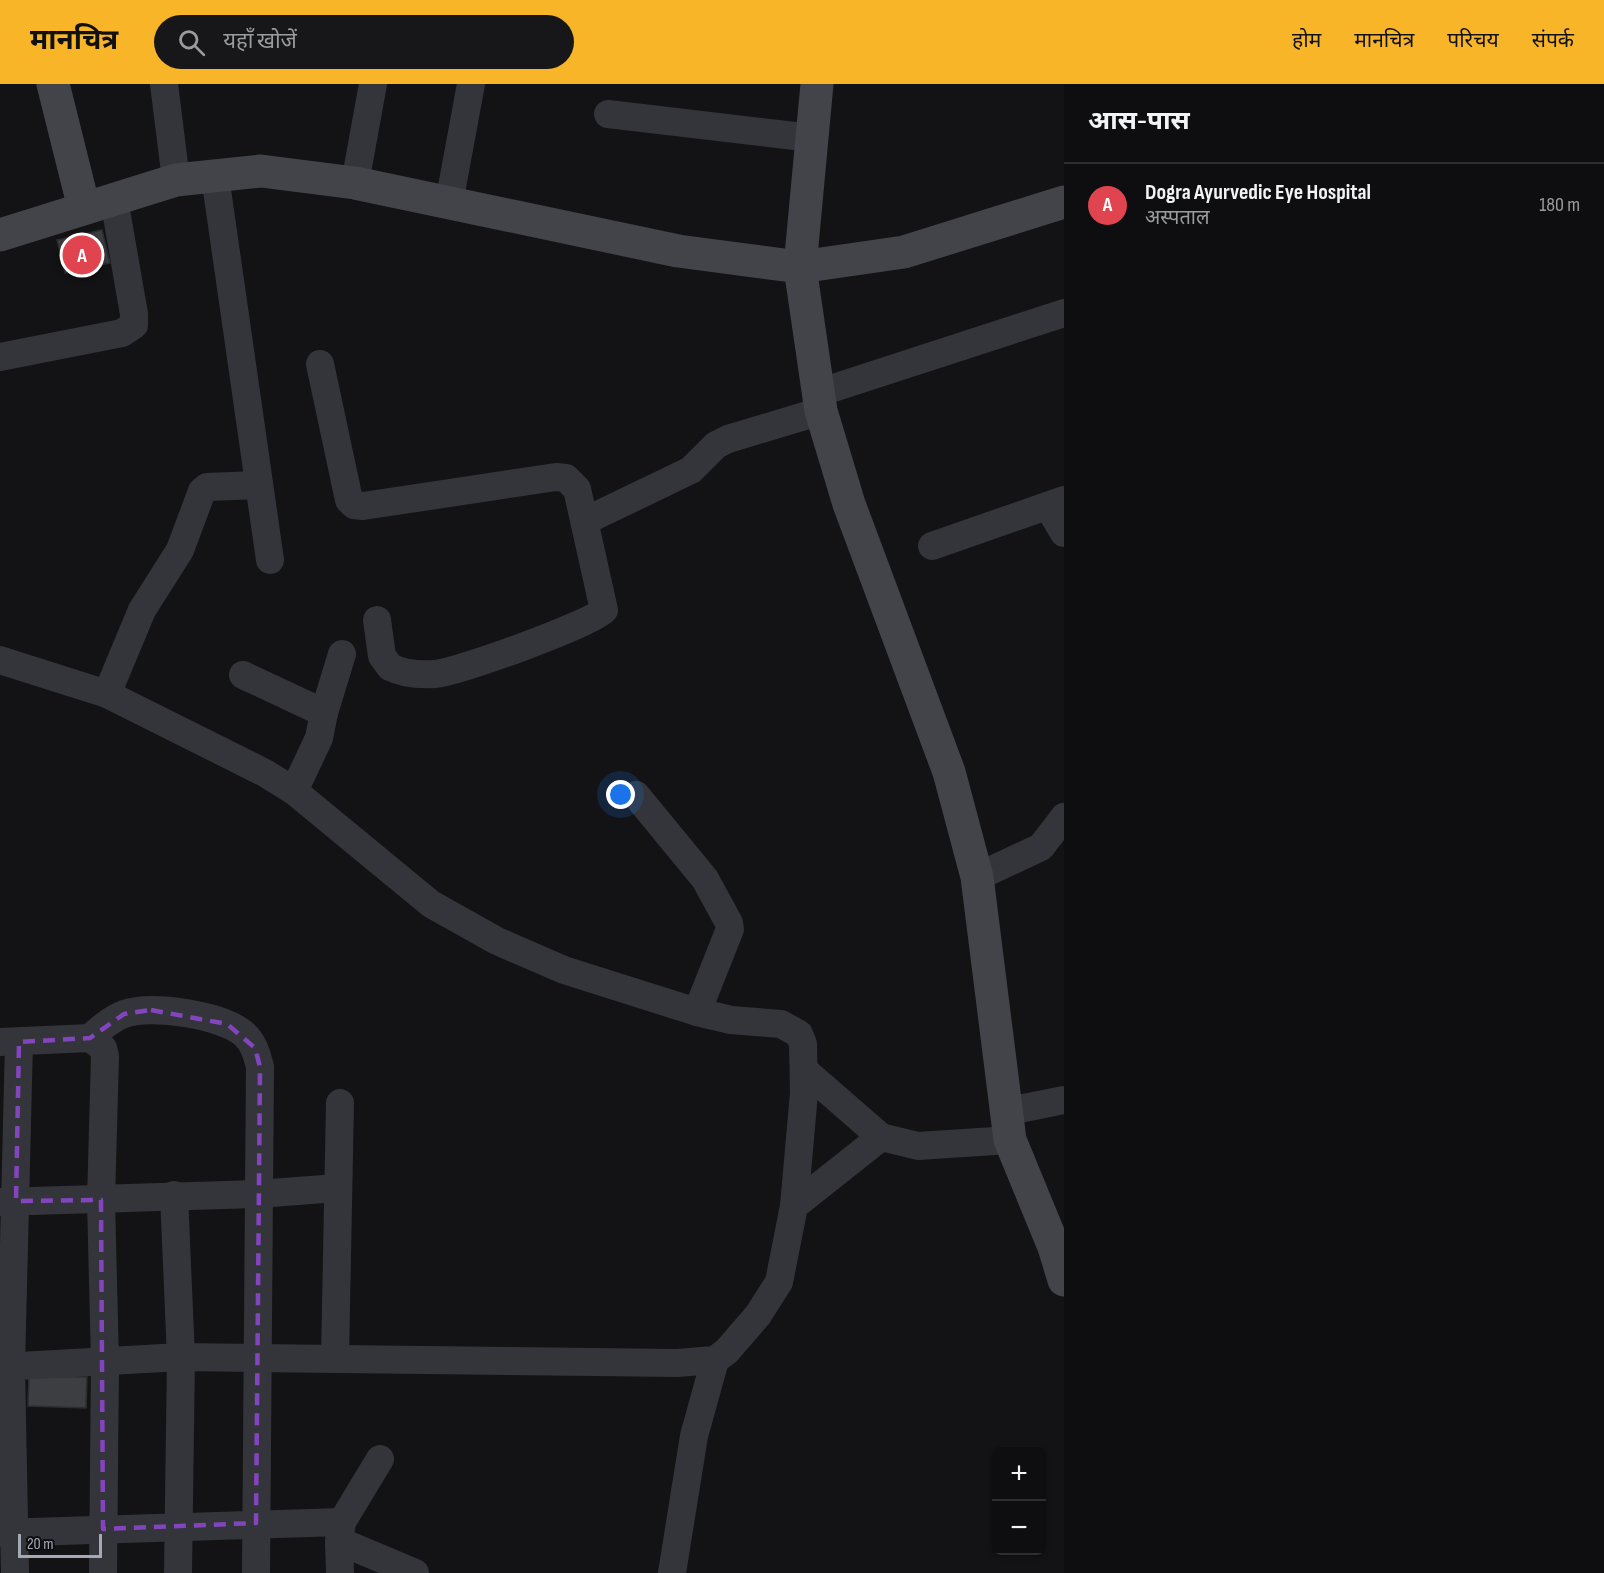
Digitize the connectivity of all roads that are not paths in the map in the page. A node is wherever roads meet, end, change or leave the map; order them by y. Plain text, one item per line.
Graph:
1 (53, 84) edge
2 (164, 84) edge
3 (373, 84) edge
4 (471, 84) edge
5 (817, 84) edge
6 (608, 114) dead end
7 (811, 138) junction
8 (215, 176) junction
9 (176, 180) junction
10 (355, 183) junction
11 (1064, 202) edge
12 (99, 203) junction
13 (449, 203) junction
14 (0, 235) edge
15 (800, 267) junction
16 (1064, 313) edge
17 (0, 357) edge
18 (320, 364) dead end
19 (819, 402) junction
20 (259, 485) junction
21 (1056, 503) edge
22 (585, 521) junction
23 (1064, 533) edge
24 (932, 546) dead end
25 (270, 560) dead end
26 (376, 620) dead end
27 (342, 654) dead end
28 (0, 660) edge
29 (243, 675) dead end
30 (107, 694) junction
31 (324, 713) junction
32 (294, 791) junction
33 (636, 795) dead end
34 (1060, 836) edge
35 (977, 877) junction
36 (697, 1012) junction
37 (90, 1038) junction
38 (9, 1042) edge
39 (804, 1070) junction
40 (1064, 1100) edge
41 (340, 1103) dead end
42 (1007, 1126) junction
43 (881, 1137) junction
44 (337, 1188) junction
45 (258, 1194) junction
46 (174, 1196) junction
47 (101, 1200) junction
48 (8, 1201) edge
49 (794, 1206) junction
50 (1059, 1246) edge
51 (1064, 1280) edge
52 (181, 1357) junction
53 (335, 1357) junction
54 (260, 1358) junction
55 (715, 1360) junction
56 (105, 1362) junction
57 (6, 1367) edge
58 (380, 1459) dead end
59 (256, 1523) junction
60 (178, 1526) junction
61 (103, 1529) junction
62 (340, 1531) junction
63 (7, 1533) edge
64 (15, 1573) edge
65 (102, 1573) edge
66 (178, 1573) edge
67 (256, 1573) edge
68 (340, 1573) edge
69 (415, 1573) edge
70 (672, 1573) edge

1 - 12 street
2 - 9 street
3 - 10 street
4 - 13 street
5 - 7 street
6 - 7 street
7 - 15 street
8 - 9 street
8 - 10 street
8 - 20 street
9 - 12 street
10 - 13 street
11 - 15 street
12 - 14 street
12 - 17 street
13 - 15 street
15 - 19 street
16 - 19 street
18 - 22 street
19 - 22 street
19 - 35 street
20 - 25 street
20 - 30 street
21 - 23 street
21 - 24 street
22 - 26 street
27 - 31 street
28 - 30 street
29 - 31 street
30 - 32 street
31 - 32 street
32 - 36 street
33 - 36 street
34 - 35 street
35 - 42 street
36 - 39 street
37 - 38 street
37 - 45 street
37 - 47 street
38 - 48 street
39 - 43 street
39 - 49 street
40 - 42 street
41 - 44 street
42 - 43 street
42 - 50 street
43 - 49 street
44 - 45 street
44 - 53 street
45 - 46 street
45 - 54 street
46 - 47 street
46 - 52 street
47 - 48 street
47 - 56 street
48 - 57 street
49 - 55 street
50 - 51 street
52 - 54 street
52 - 56 street
52 - 60 street
53 - 54 street
53 - 55 street
54 - 59 street
55 - 70 street
56 - 57 street
56 - 61 street
57 - 63 street
58 - 62 street
59 - 60 street
59 - 62 street
59 - 67 street
60 - 61 street
60 - 66 street
61 - 63 street
61 - 65 street
62 - 68 street
62 - 69 street
63 - 64 street

